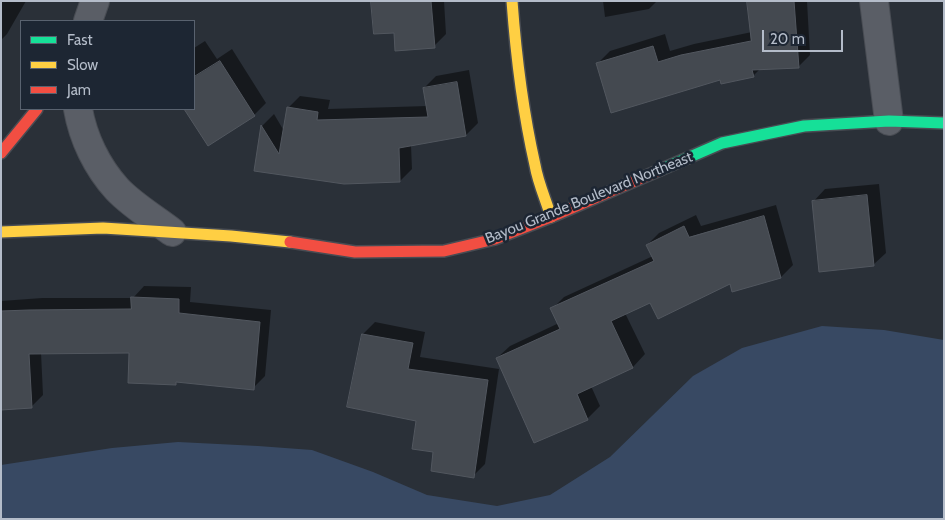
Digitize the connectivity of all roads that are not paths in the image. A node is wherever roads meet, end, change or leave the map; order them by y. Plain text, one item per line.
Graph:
1 (95, 1) edge
2 (512, 1) edge
3 (874, 1) edge
4 (88, 20) edge
5 (36, 110) edge
6 (78, 110) edge
7 (889, 121) junction
8 (944, 123) edge
9 (1, 153) edge
10 (552, 216) junction
11 (1, 232) edge
12 (172, 232) junction

1 - 4 street
2 - 10 street
3 - 7 street
5 - 9 street
6 - 12 street
7 - 8 street, Bayou Grande Boulevard Northeast
7 - 10 street, Bayou Grande Boulevard Northeast
10 - 12 street, Bayou Grande Boulevard Northeast
11 - 12 street, Bayou Grande Boulevard Northeast

